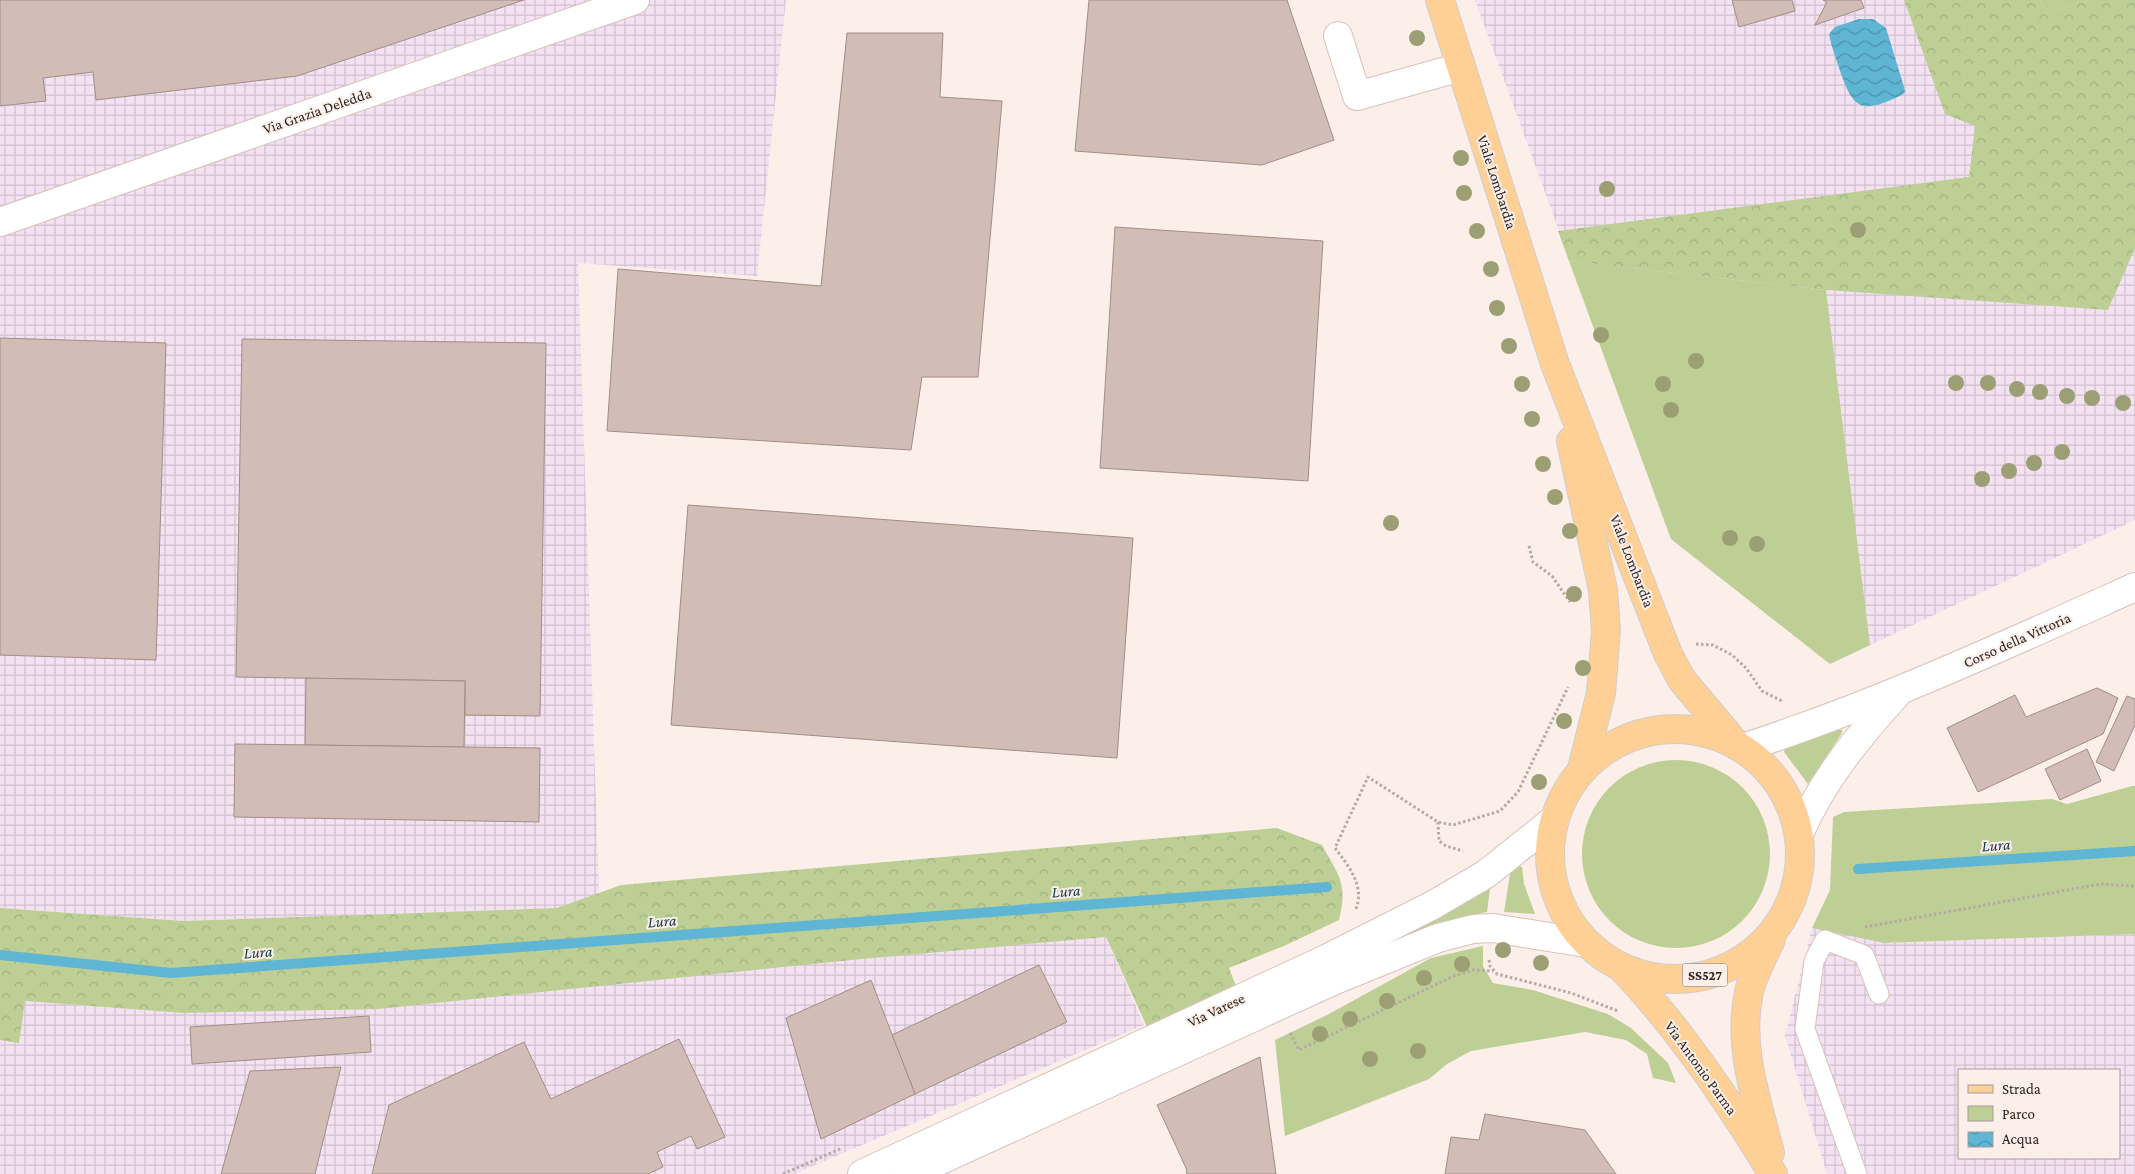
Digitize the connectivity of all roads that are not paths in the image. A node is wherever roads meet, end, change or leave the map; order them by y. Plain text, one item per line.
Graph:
1 (634, 0) edge
2 (1440, 0) edge
3 (1338, 36) dead end
4 (1461, 67) junction
5 (0, 222) edge
6 (1555, 364) junction
7 (2135, 587) edge
8 (1898, 692) junction
9 (1739, 745) junction
10 (1582, 768) junction
11 (1555, 819) junction
12 (1799, 834) junction
13 (1775, 930) junction
14 (1586, 942) junction
15 (1622, 968) junction
16 (1879, 994) dead end
17 (862, 1174) edge
18 (910, 1174) edge
19 (1774, 1174) edge
20 (1856, 1174) edge

1 - 5 street, Via Grazia Deledda
2 - 4 main road, Viale Lombardia
3 - 4 street
4 - 6 main road, Viale Lombardia
6 - 9 main road, Viale Lombardia
6 - 10 main road, Viale Lombardia
7 - 8 street, Corso della Vittoria
8 - 9 street, Corso della Vittoria
8 - 12 street, Corso della Vittoria
9 - 10 main road, SS527
9 - 12 main road, SS527
10 - 11 main road, SS527
11 - 14 main road, SS527
11 - 17 street, Via Varese
12 - 13 main road, SS527
13 - 15 main road, SS527
13 - 19 main road, Via Antonio Parma
14 - 15 main road, SS527
14 - 18 street, Via Varese
15 - 19 main road, Via Antonio Parma
16 - 20 lane

